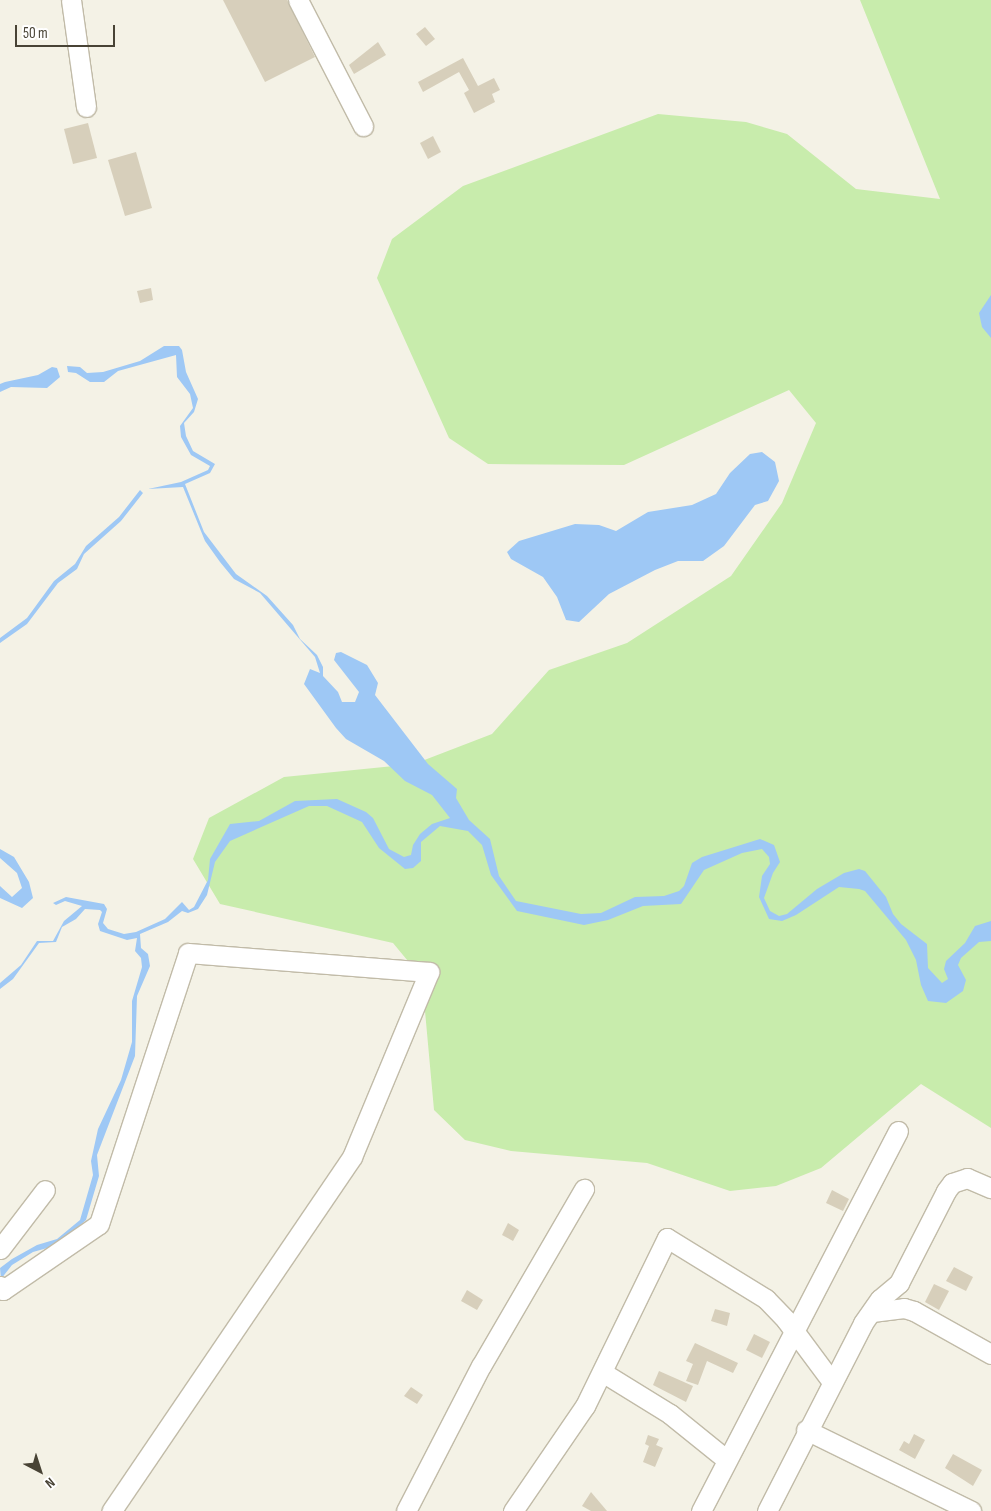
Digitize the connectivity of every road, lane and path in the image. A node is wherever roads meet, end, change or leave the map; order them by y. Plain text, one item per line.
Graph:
1 (71, 0) edge
2 (298, 0) edge
3 (86, 107) dead end
4 (363, 126) dead end
5 (898, 1131) dead end
6 (991, 1188) edge
7 (584, 1189) dead end
8 (45, 1190) dead end
9 (0, 1249) edge
10 (0, 1286) edge
11 (872, 1312) junction
12 (794, 1332) junction
13 (991, 1354) edge
14 (602, 1372) junction
15 (832, 1382) junction
16 (806, 1430) junction
17 (728, 1460) junction
18 (708, 1508) edge
19 (517, 1510) edge
20 (111, 1511) edge
21 (406, 1511) edge
22 (767, 1511) edge
23 (971, 1511) edge

1 - 3 street
2 - 4 street
5 - 12 street
6 - 11 street
7 - 21 street
8 - 9 street
10 - 20 street
11 - 13 street
11 - 15 street
12 - 14 street
12 - 15 street
12 - 17 street
14 - 17 street
14 - 19 street
15 - 16 street
16 - 22 street
16 - 23 street
17 - 18 street

